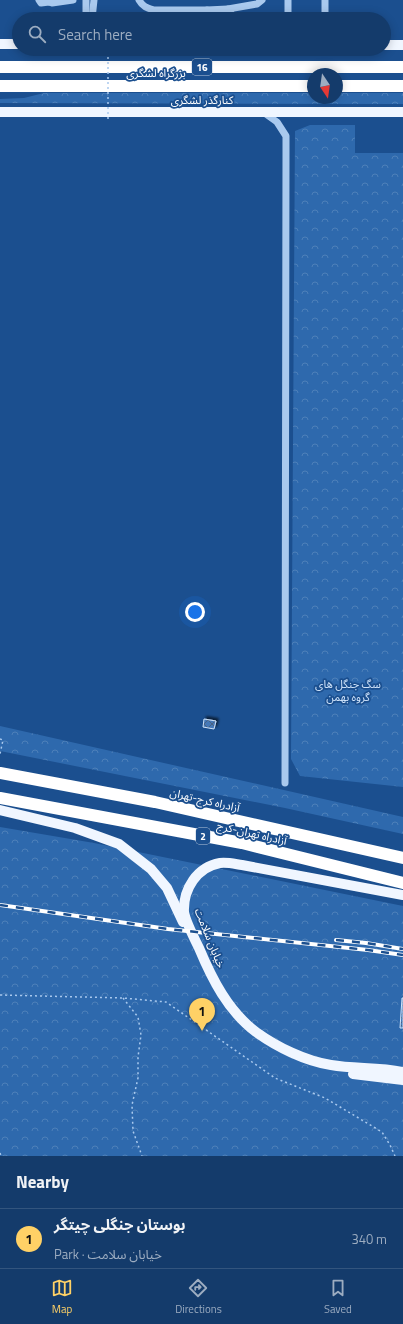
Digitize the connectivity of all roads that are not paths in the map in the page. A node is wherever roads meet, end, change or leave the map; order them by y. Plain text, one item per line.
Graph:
1 (39, 0) edge
2 (73, 0) edge
3 (86, 0) edge
4 (94, 0) edge
5 (139, 0) edge
6 (262, 0) edge
7 (288, 0) edge
8 (325, 0) edge
9 (49, 1) edge
10 (228, 9) junction
11 (207, 10) joint
12 (86, 12) edge
13 (93, 12) edge
14 (230, 12) edge
15 (288, 12) edge
16 (325, 12) edge
17 (0, 44) edge
18 (12, 44) edge
19 (391, 45) edge
20 (403, 45) edge
21 (0, 67) edge
22 (403, 67) edge
23 (0, 86) edge
24 (307, 86) edge
25 (343, 86) edge
26 (403, 86) edge
27 (0, 112) edge
28 (263, 112) junction
29 (403, 112) edge
30 (0, 773) edge
31 (285, 783) dead end
32 (0, 798) edge
33 (0, 810) edge
34 (403, 858) edge
35 (403, 883) edge
36 (403, 895) edge
37 (401, 1075) edge

1 - 9 lane
2 - 9 lane
3 - 12 lane
4 - 13 lane
5 - 11 lane
6 - 10 lane
7 - 15 lane
8 - 16 lane
10 - 11 lane
10 - 14 lane
17 - 18 main road
19 - 20 main road
21 - 22 highway, بزرگراه لشگری / 16
23 - 24 highway, بزرگراه لشگری / 16
25 - 26 highway
27 - 28 main road, کنارگذر لشگری
28 - 29 main road, کنارگذر لشگری
28 - 31 lane
30 - 34 highway, آزادراه کرج-تهران / 2
32 - 35 highway, آزادراه تهران-کرج / 2
33 - 37 main road, خیابان سلامت
36 - 37 main road, خیابان سلامت

